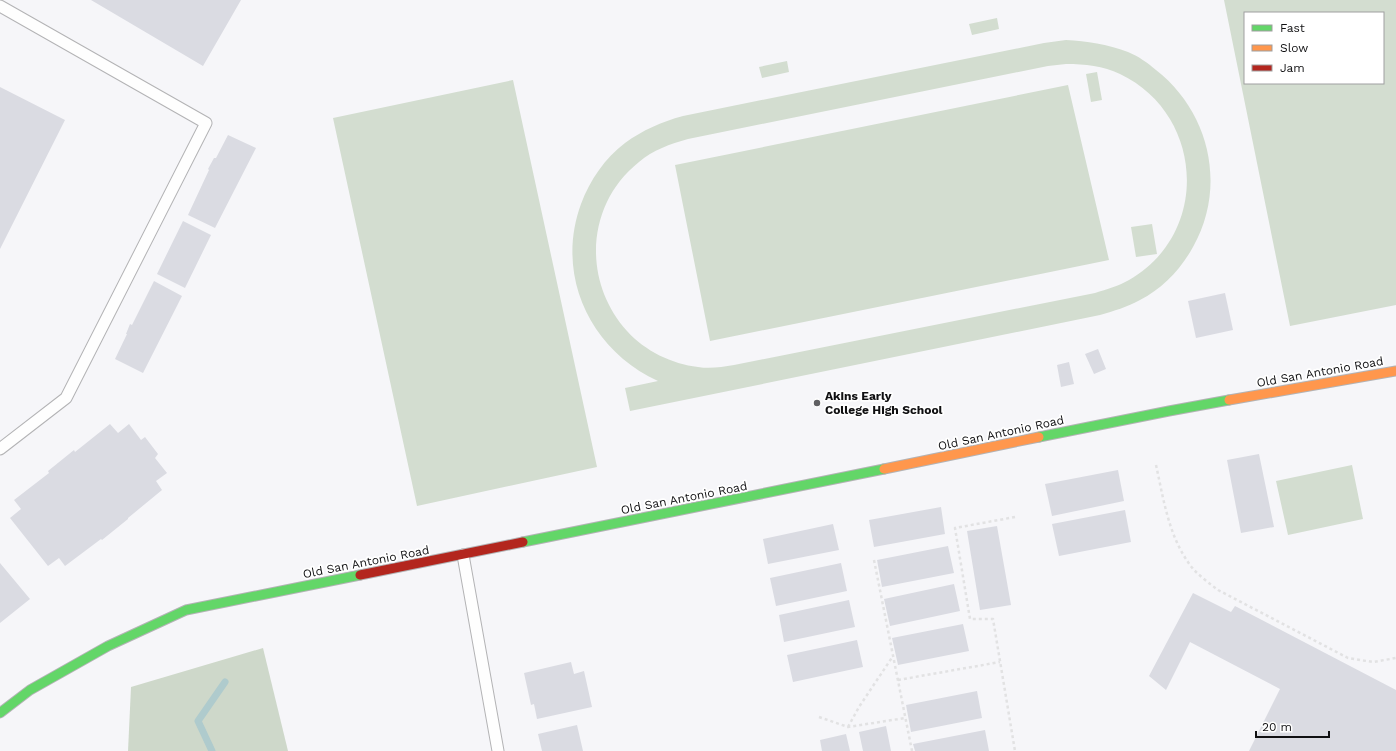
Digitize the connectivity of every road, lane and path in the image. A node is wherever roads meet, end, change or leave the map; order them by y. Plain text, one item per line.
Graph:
1 (0, 6) edge
2 (1396, 371) edge
3 (0, 448) edge
4 (1156, 465) dead end
5 (1015, 517) dead end
6 (463, 555) junction
7 (874, 560) dead end
8 (893, 656) junction
9 (1396, 658) edge
10 (1000, 662) junction
11 (898, 680) junction
12 (0, 713) edge
13 (819, 717) dead end
14 (905, 718) junction
15 (848, 727) junction
16 (498, 751) edge
17 (912, 751) edge
18 (1015, 751) edge

1 - 3 lane
2 - 6 street, Old San Antonio Road
4 - 9 path
5 - 10 path
6 - 12 street, Old San Antonio Road
6 - 16 lane
7 - 8 path
8 - 11 path
8 - 15 path
10 - 11 path
10 - 18 path
11 - 14 path
13 - 15 path
14 - 15 path
14 - 17 path

